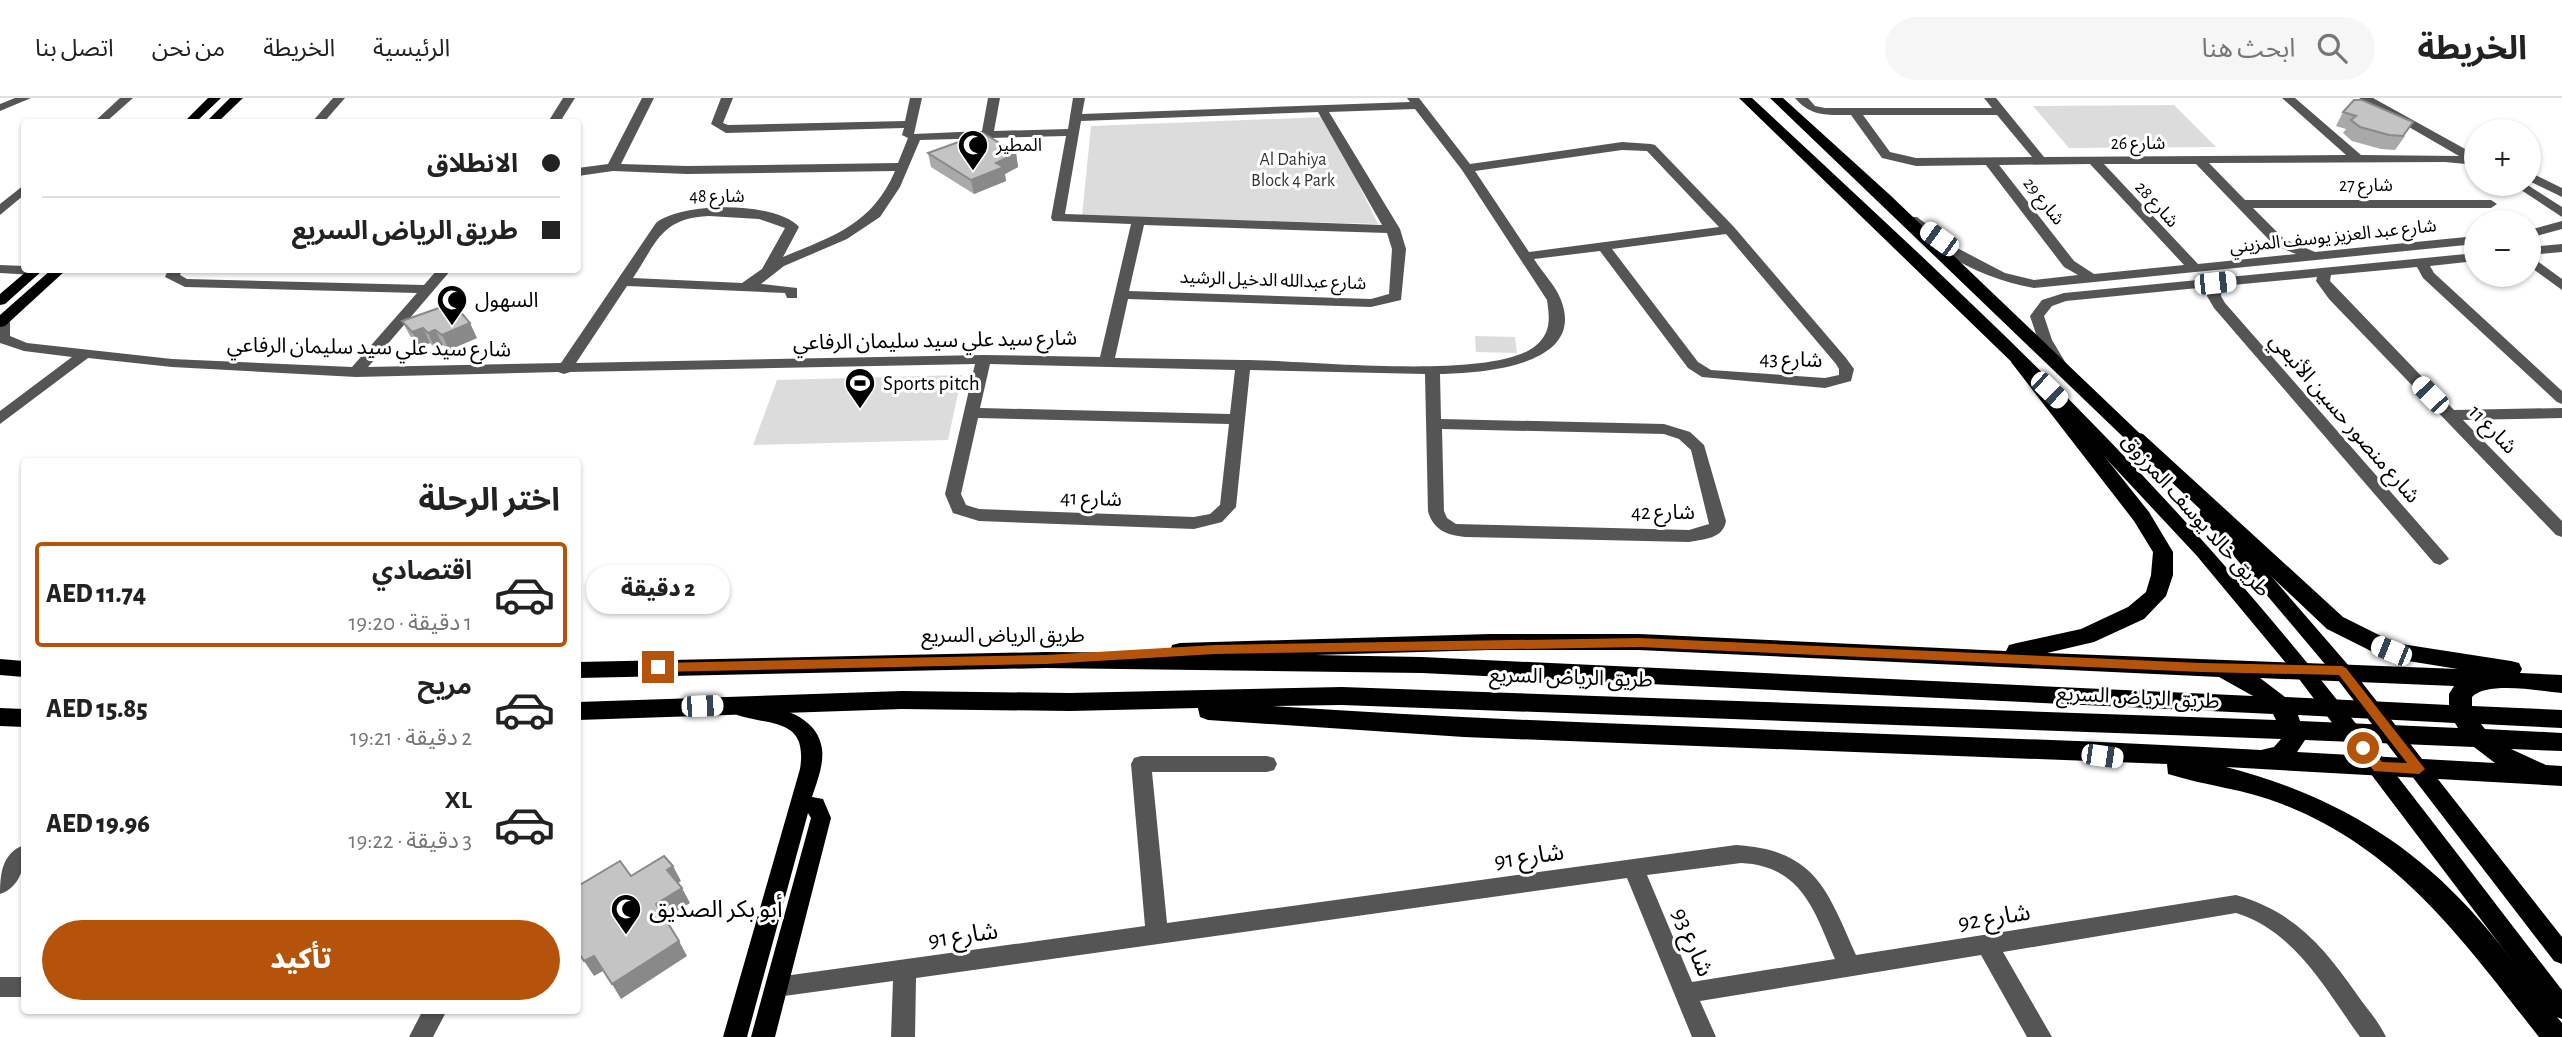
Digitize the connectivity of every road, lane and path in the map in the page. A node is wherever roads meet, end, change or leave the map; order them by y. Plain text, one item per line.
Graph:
1 (25, 98) edge
2 (127, 98) edge
3 (215, 98) edge
4 (237, 98) edge
5 (339, 98) edge
6 (569, 98) edge
7 (648, 98) edge
8 (727, 98) edge
9 (916, 98) edge
10 (994, 98) edge
11 (1079, 98) edge
12 (1745, 98) edge
13 (1776, 98) edge
14 (1801, 98) edge
15 (1892, 98) edge
16 (1990, 98) edge
17 (2288, 98) edge
18 (2365, 98) edge
19 (2390, 98) edge
20 (1416, 102) edge
21 (1287, 104) edge
22 (0, 108) edge
23 (1322, 110) junction
24 (1999, 110) junction
25 (1901, 111) junction
26 (1855, 112) junction
27 (103, 119) edge
28 (193, 119) edge
29 (215, 119) edge
30 (320, 119) edge
31 (556, 119) edge
32 (1076, 125) junction
33 (912, 130) junction
34 (987, 134) junction
35 (2464, 140) edge
36 (2449, 152) junction
37 (2464, 157) edge
38 (2358, 159) junction
39 (2199, 160) junction
40 (2041, 161) junction
41 (2094, 161) junction
42 (1989, 162) junction
43 (612, 167) junction
44 (902, 167) junction
45 (1467, 168) junction
46 (581, 172) edge
47 (2541, 182) edge
48 (21, 192) edge
49 (2559, 192) edge
50 (2541, 194) edge
51 (2539, 196) edge
52 (1885, 198) junction
53 (2242, 204) junction
54 (2491, 204) dead end
55 (0, 211) edge
56 (2562, 213) edge
57 (1138, 221) junction
58 (2562, 225) edge
59 (1393, 229) junction
60 (1728, 230) junction
61 (2541, 231) edge
62 (2464, 241) edge
63 (2279, 242) junction
64 (1604, 247) junction
65 (2562, 248) edge
66 (2541, 250) edge
67 (1528, 256) junction
68 (2317, 257) junction
69 (2464, 260) edge
70 (2278, 261) junction
71 (2254, 263) junction
72 (2069, 264) junction
73 (2225, 266) junction
74 (0, 269) edge
75 (769, 269) junction
76 (2196, 269) junction
77 (2425, 269) junction
78 (2541, 269) edge
79 (21, 270) edge
80 (2325, 272) junction
81 (32, 273) edge
82 (55, 273) edge
83 (174, 273) edge
84 (441, 273) edge
85 (2142, 275) junction
86 (2280, 277) junction
87 (2093, 279) junction
88 (2243, 280) junction
89 (2073, 281) junction
90 (624, 282) junction
91 (2215, 283) junction
92 (2562, 286) edge
93 (744, 287) junction
94 (2176, 287) junction
95 (2158, 288) junction
96 (427, 289) junction
97 (792, 295) dead end
98 (1120, 295) junction
99 (2334, 296) junction
100 (0, 301) edge
101 (2219, 305) junction
102 (2, 322) edge
103 (24, 347) junction
104 (0, 349) edge
105 (86, 353) junction
106 (984, 359) junction
107 (1107, 360) junction
108 (2020, 362) junction
109 (1244, 364) junction
110 (2060, 365) junction
111 (564, 370) junction
112 (1432, 370) junction
113 (356, 372) junction
114 (2562, 398) edge
115 (971, 413) junction
116 (2562, 414) edge
117 (2450, 415) junction
118 (0, 419) edge
119 (1237, 419) junction
120 (1435, 424) junction
121 (2136, 438) junction
122 (2562, 531) edge
123 (2440, 559) dead end
124 (1979, 659) junction
125 (1046, 660) junction
126 (0, 667) edge
127 (2201, 668) junction
128 (21, 669) edge
129 (581, 670) edge
130 (2303, 670) junction
131 (2342, 671) junction
132 (2562, 676) edge
133 (2487, 680) junction
134 (2562, 684) edge
135 (1069, 702) junction
136 (650, 709) junction
137 (581, 711) edge
138 (0, 717) edge
139 (21, 718) edge
140 (2562, 719) edge
141 (2562, 742) edge
142 (2051, 748) junction
143 (2261, 760) junction
144 (1266, 764) dead end
145 (2378, 767) junction
146 (2419, 769) junction
147 (2560, 776) edge
148 (800, 805) junction
149 (21, 858) edge
150 (1633, 868) junction
151 (0, 885) edge
152 (1157, 933) junction
153 (1987, 945) junction
154 (2562, 954) edge
155 (1850, 967) junction
156 (905, 970) junction
157 (0, 987) edge
158 (21, 987) edge
159 (777, 987) junction
160 (1686, 993) junction
161 (2562, 1007) edge
162 (433, 1014) edge
163 (421, 1037) edge
164 (735, 1037) edge
165 (763, 1037) edge
166 (903, 1037) edge
167 (1704, 1037) edge
168 (2040, 1037) edge
169 (2374, 1037) edge
170 (2556, 1037) edge

1 - 22 street
2 - 27 street
3 - 28 main road
4 - 29 main road
5 - 30 street
6 - 31 street
7 - 43 street
8 - 33 street
9 - 33 street, شارع 48
10 - 34 street
11 - 32 street
12 - 108 main road, طريق خالد يوسف المرزوق
13 - 52 main road, طريق خالد يوسف المرزوق
14 - 26 street
15 - 25 street
16 - 24 street
17 - 38 street
18 - 36 street
19 - 35 street
20 - 23 street
20 - 45 street, شارع سيد علي سيد سليمان الرفاعي
21 - 23 street
21 - 32 street
23 - 59 street, شارع عبدالله الدخيل الرشيد
24 - 25 street
24 - 40 street
25 - 26 street
26 - 42 street, شارع 26
32 - 34 street
32 - 57 street
33 - 34 street
33 - 44 street, شارع 48
36 - 37 street, شارع 26
36 - 38 street, شارع 26
38 - 39 street, شارع 26
39 - 41 street, شارع 26
39 - 53 street
40 - 41 street, شارع 26
40 - 42 street, شارع 26
41 - 76 street, شارع 28
42 - 72 street, شارع 29
43 - 44 street
43 - 46 street
44 - 75 street, شارع 48
45 - 60 street, شارع 43
45 - 67 street, شارع سيد علي سيد سليمان الرفاعي
47 - 49 street
48 - 55 street
49 - 50 street
51 - 56 street
52 - 89 street, شارع عبد العزيز يوسف المزيني
52 - 110 main road, طريق خالد يوسف المرزوق
53 - 54 street, شارع 27
53 - 63 street
57 - 59 street
57 - 98 street
58 - 61 street
59 - 98 street, شارع عبدالله الدخيل الرشيد
60 - 64 street
60 - 64 street, شارع 43
62 - 68 street, شارع عبد العزيز يوسف المزيني
63 - 68 street
63 - 70 street
64 - 67 street
65 - 66 street
67 - 112 street, شارع سيد علي سيد سليمان الرفاعي
68 - 70 street, شارع عبد العزيز يوسف المزيني
69 - 77 street, شارع عبد العزيز يوسف المزيني
70 - 71 street, شارع عبد العزيز يوسف المزيني
71 - 73 street, شارع عبد العزيز يوسف المزيني
71 - 86 street
72 - 87 street, شارع 29
72 - 89 street, شارع 29
73 - 76 street, شارع عبد العزيز يوسف المزيني
73 - 88 street
74 - 79 street
75 - 90 street, شارع 48
75 - 93 street, شارع 48
76 - 85 street, شارع عبد العزيز يوسف المزيني
77 - 80 street, شارع عبد العزيز يوسف المزيني
77 - 114 street
78 - 92 street
80 - 86 street, شارع عبد العزيز يوسف المزيني
80 - 99 street, شارع 11
81 - 100 main road
82 - 102 main road
83 - 96 street
84 - 96 street
85 - 87 street, شارع عبد العزيز يوسف المزيني
85 - 95 street
86 - 88 street, شارع عبد العزيز يوسف المزيني
86 - 99 street, شارع 11
87 - 89 street, شارع عبد العزيز يوسف المزيني
88 - 91 street, شارع عبد العزيز يوسف المزيني
90 - 93 street
90 - 111 street, شارع 48
91 - 94 street, شارع عبد العزيز يوسف المزيني
91 - 101 street
93 - 97 street
94 - 95 street, شارع عبد العزيز يوسف المزيني
94 - 101 street, شارع منصور حسين الأنبعي
95 - 110 street, شارع عبد العزيز يوسف المزيني
96 - 113 street
98 - 107 street
99 - 117 street, شارع 11
101 - 123 street, شارع منصور حسين الأنبعي
102 - 103 street
103 - 104 street, شارع سيد علي سيد سليمان الرفاعي
103 - 105 street, شارع سيد علي سيد سليمان الرفاعي
105 - 113 street, شارع سيد علي سيد سليمان الرفاعي
105 - 118 street
106 - 107 street, شارع سيد علي سيد سليمان الرفاعي
106 - 111 street, شارع سيد علي سيد سليمان الرفاعي
106 - 115 street, شارع 41
107 - 109 street, شارع سيد علي سيد سليمان الرفاعي
108 - 124 highway
108 - 130 main road, طريق خالد يوسف المرزوق
109 - 112 street, شارع سيد علي سيد سليمان الرفاعي
109 - 119 street, شارع 41
110 - 121 main road, طريق خالد يوسف المرزوق
111 - 113 street, شارع سيد علي سيد سليمان الرفاعي
112 - 120 street, شارع 42
115 - 119 street
115 - 119 street, شارع 41
116 - 117 street
117 - 122 street, شارع 11
120 - 120 street, شارع 42
121 - 131 main road, طريق خالد يوسف المرزوق
121 - 132 highway
124 - 125 highway
124 - 127 highway
125 - 129 highway, طريق الرياض السريع
125 - 140 highway, طريق الرياض السريع
126 - 128 highway
127 - 130 highway
127 - 143 highway
130 - 131 highway
130 - 145 main road, طريق خالد يوسف المرزوق
131 - 133 highway
131 - 146 main road, طريق خالد يوسف المرزوق
133 - 134 highway
133 - 147 highway
135 - 136 highway, طريق الرياض السريع
135 - 141 highway, طريق الرياض السريع
135 - 142 highway
136 - 137 highway, طريق الرياض السريع
136 - 148 main road
138 - 139 highway
142 - 143 highway
142 - 170 highway
143 - 145 highway
144 - 152 street
145 - 146 highway
145 - 161 main road, طريق خالد يوسف المرزوق
146 - 147 highway
146 - 154 main road, طريق خالد يوسف المرزوق
148 - 159 main road
148 - 164 main road
149 - 151 street
150 - 152 street, شارع 91
150 - 155 street, شارع 91
150 - 160 street, شارع 93
152 - 156 street, شارع 91
153 - 155 street, شارع 92
153 - 168 street
153 - 169 street, شارع 92
155 - 160 street, شارع 92
156 - 159 street, شارع 91
156 - 166 street
157 - 158 street
159 - 165 main road
160 - 167 street, شارع 93
162 - 163 street

